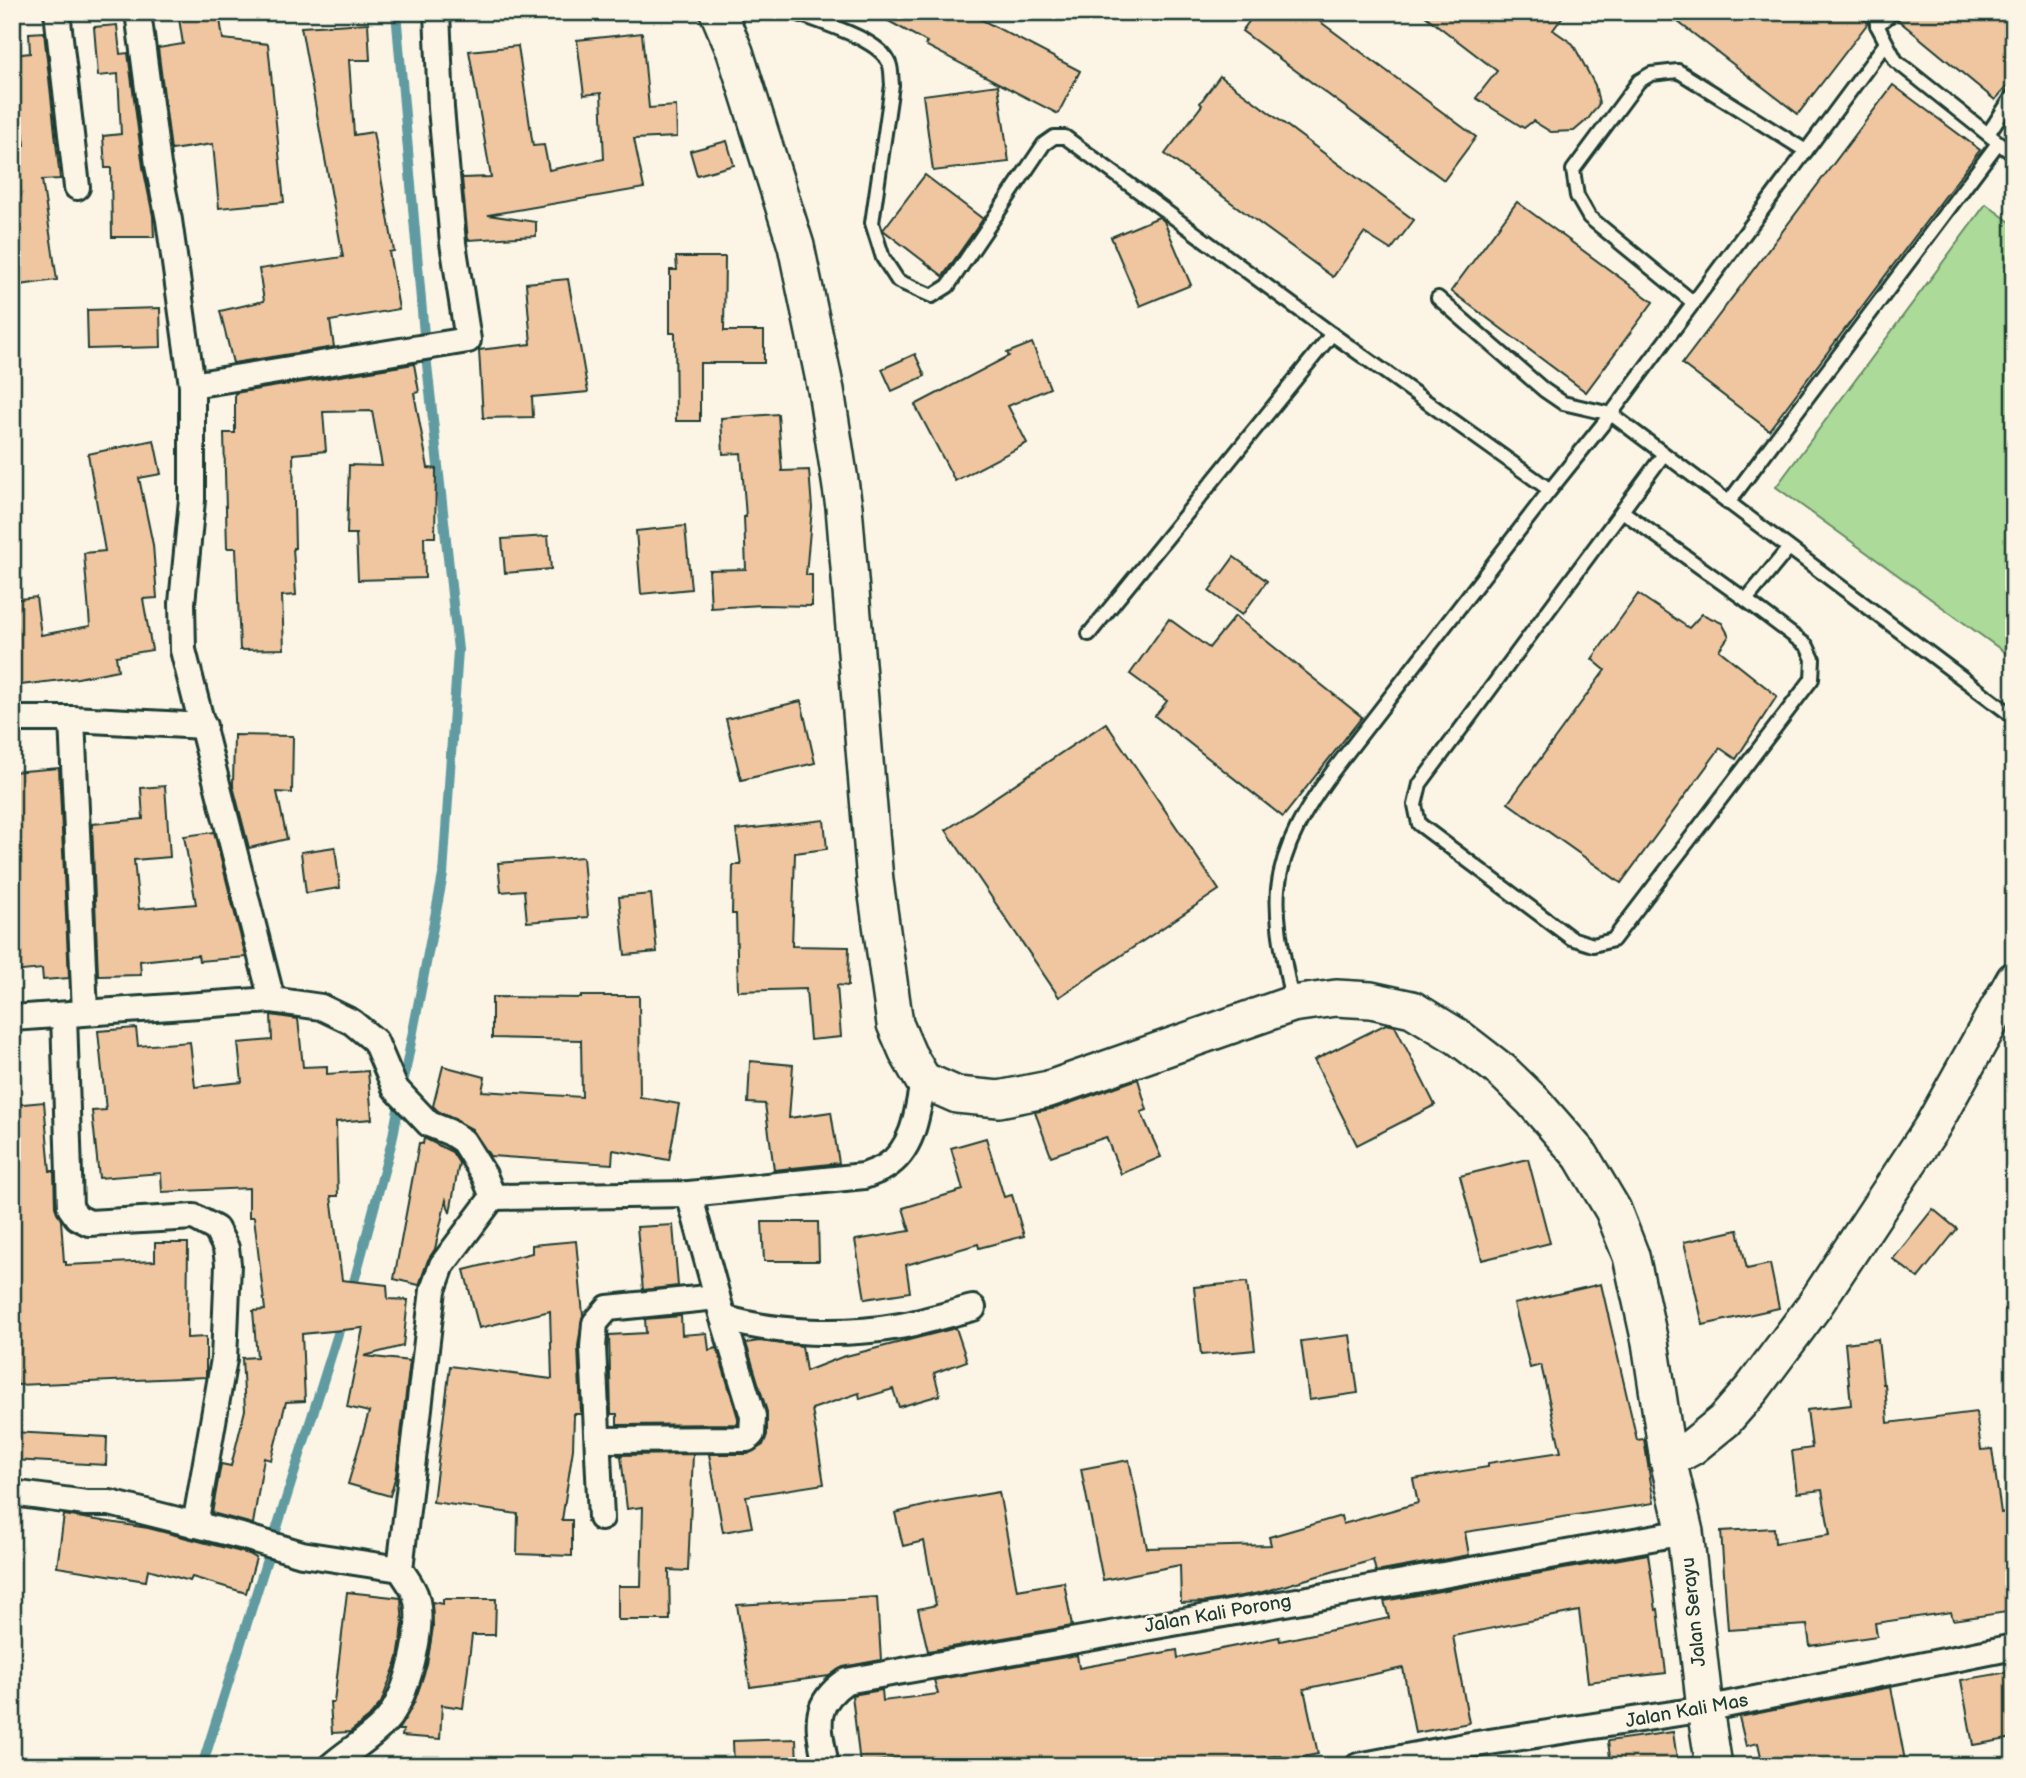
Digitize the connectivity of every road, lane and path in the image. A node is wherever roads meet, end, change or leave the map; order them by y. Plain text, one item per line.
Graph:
1 (57, 12) edge
2 (138, 12) edge
3 (437, 12) edge
4 (718, 12) edge
5 (794, 12) edge
6 (1894, 12) edge
7 (1877, 19) edge
8 (1886, 43) junction
9 (2014, 94) edge
10 (1993, 138) junction
11 (1806, 151) junction
12 (2014, 155) edge
13 (77, 187) dead end
14 (1438, 298) dead end
15 (1694, 303) junction
16 (1332, 334) junction
17 (192, 385) junction
18 (1611, 414) junction
19 (1664, 454) junction
20 (1550, 490) junction
21 (1728, 503) junction
22 (1622, 511) junction
23 (1788, 549) junction
24 (1746, 600) junction
25 (1089, 634) dead end
26 (2014, 717) edge
27 (12, 719) edge
28 (72, 719) junction
29 (204, 726) junction
30 (2014, 981) edge
31 (272, 1000) junction
32 (1292, 1004) junction
33 (74, 1014) junction
34 (12, 1018) edge
35 (923, 1080) junction
36 (689, 1194) junction
37 (493, 1197) junction
38 (720, 1307) junction
39 (973, 1308) dead end
40 (599, 1440) junction
41 (1668, 1460) junction
42 (12, 1493) edge
43 (601, 1518) dead end
44 (195, 1525) junction
45 (1685, 1532) junction
46 (400, 1569) junction
47 (2014, 1647) edge
48 (1705, 1709) junction
49 (1471, 1755) edge
50 (331, 1766) edge
51 (826, 1766) edge
52 (1358, 1766) edge
53 (1714, 1766) edge

1 - 13 street
2 - 17 street
3 - 17 street
4 - 35 street
5 - 16 lane
6 - 7 lane
7 - 8 lane
8 - 10 lane
8 - 11 lane
9 - 10 lane
10 - 12 lane
10 - 21 lane
11 - 15 lane
11 - 15 lane
14 - 18 lane
15 - 18 lane
16 - 20 lane
16 - 25 lane
17 - 29 street
18 - 19 lane
18 - 20 lane
19 - 21 lane
19 - 22 lane
20 - 32 lane
21 - 23 lane
22 - 24 lane
22 - 24 lane
23 - 24 lane
23 - 26 lane
27 - 28 street
28 - 29 street
28 - 33 street
29 - 31 street
30 - 41 street
31 - 33 street
31 - 37 street
32 - 35 street, Jalan Serayu
32 - 41 street, Jalan Serayu
33 - 34 street
33 - 44 street
35 - 36 street
36 - 37 street
36 - 38 street
37 - 46 street
38 - 39 street
38 - 40 street
38 - 40 street
40 - 43 street
41 - 45 street, Jalan Serayu
42 - 44 street
44 - 46 street
45 - 48 street, Jalan Serayu
45 - 51 street, Jalan Kali Porong
46 - 50 street
47 - 48 street, Jalan Kali Mas
48 - 49 street, Jalan Kali Mas
48 - 53 street, Jalan Serayu
49 - 52 street, Jalan Kali Mas

